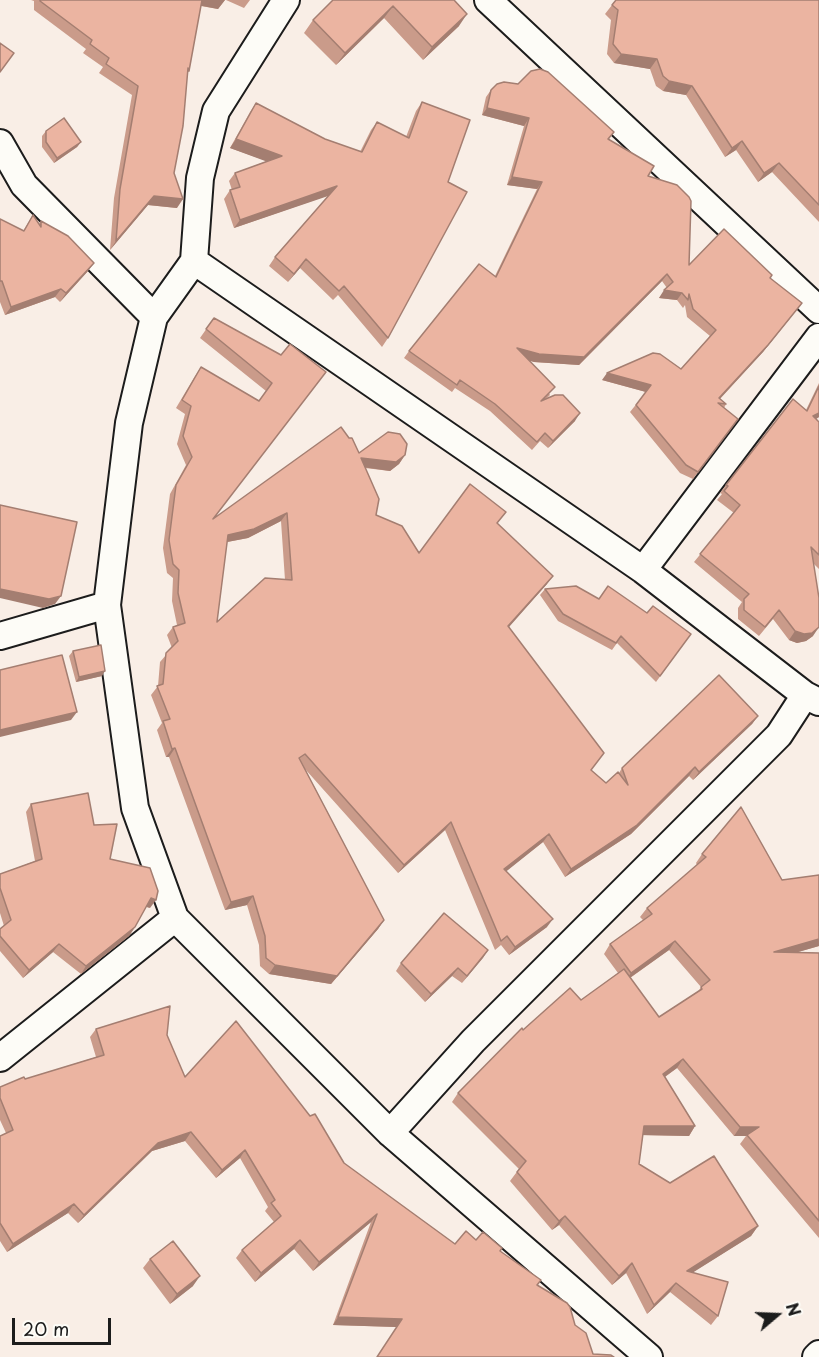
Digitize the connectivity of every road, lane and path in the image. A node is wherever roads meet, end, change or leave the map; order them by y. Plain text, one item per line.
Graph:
1 (286, 0) edge
2 (488, 0) edge
3 (0, 143) edge
4 (194, 261) junction
5 (819, 310) edge
6 (154, 317) junction
7 (819, 337) edge
8 (642, 570) junction
9 (107, 605) junction
10 (0, 636) edge
11 (812, 698) edge
12 (175, 918) junction
13 (0, 1058) edge
14 (390, 1133) junction
15 (819, 1354) edge
16 (649, 1357) edge
17 (816, 1357) edge

1 - 4 street
2 - 5 street
3 - 6 street
4 - 6 street
4 - 8 street
6 - 9 street
7 - 8 street
8 - 11 street
9 - 10 street
9 - 12 street
11 - 14 street
12 - 13 street
12 - 14 street
14 - 16 street
15 - 17 street

